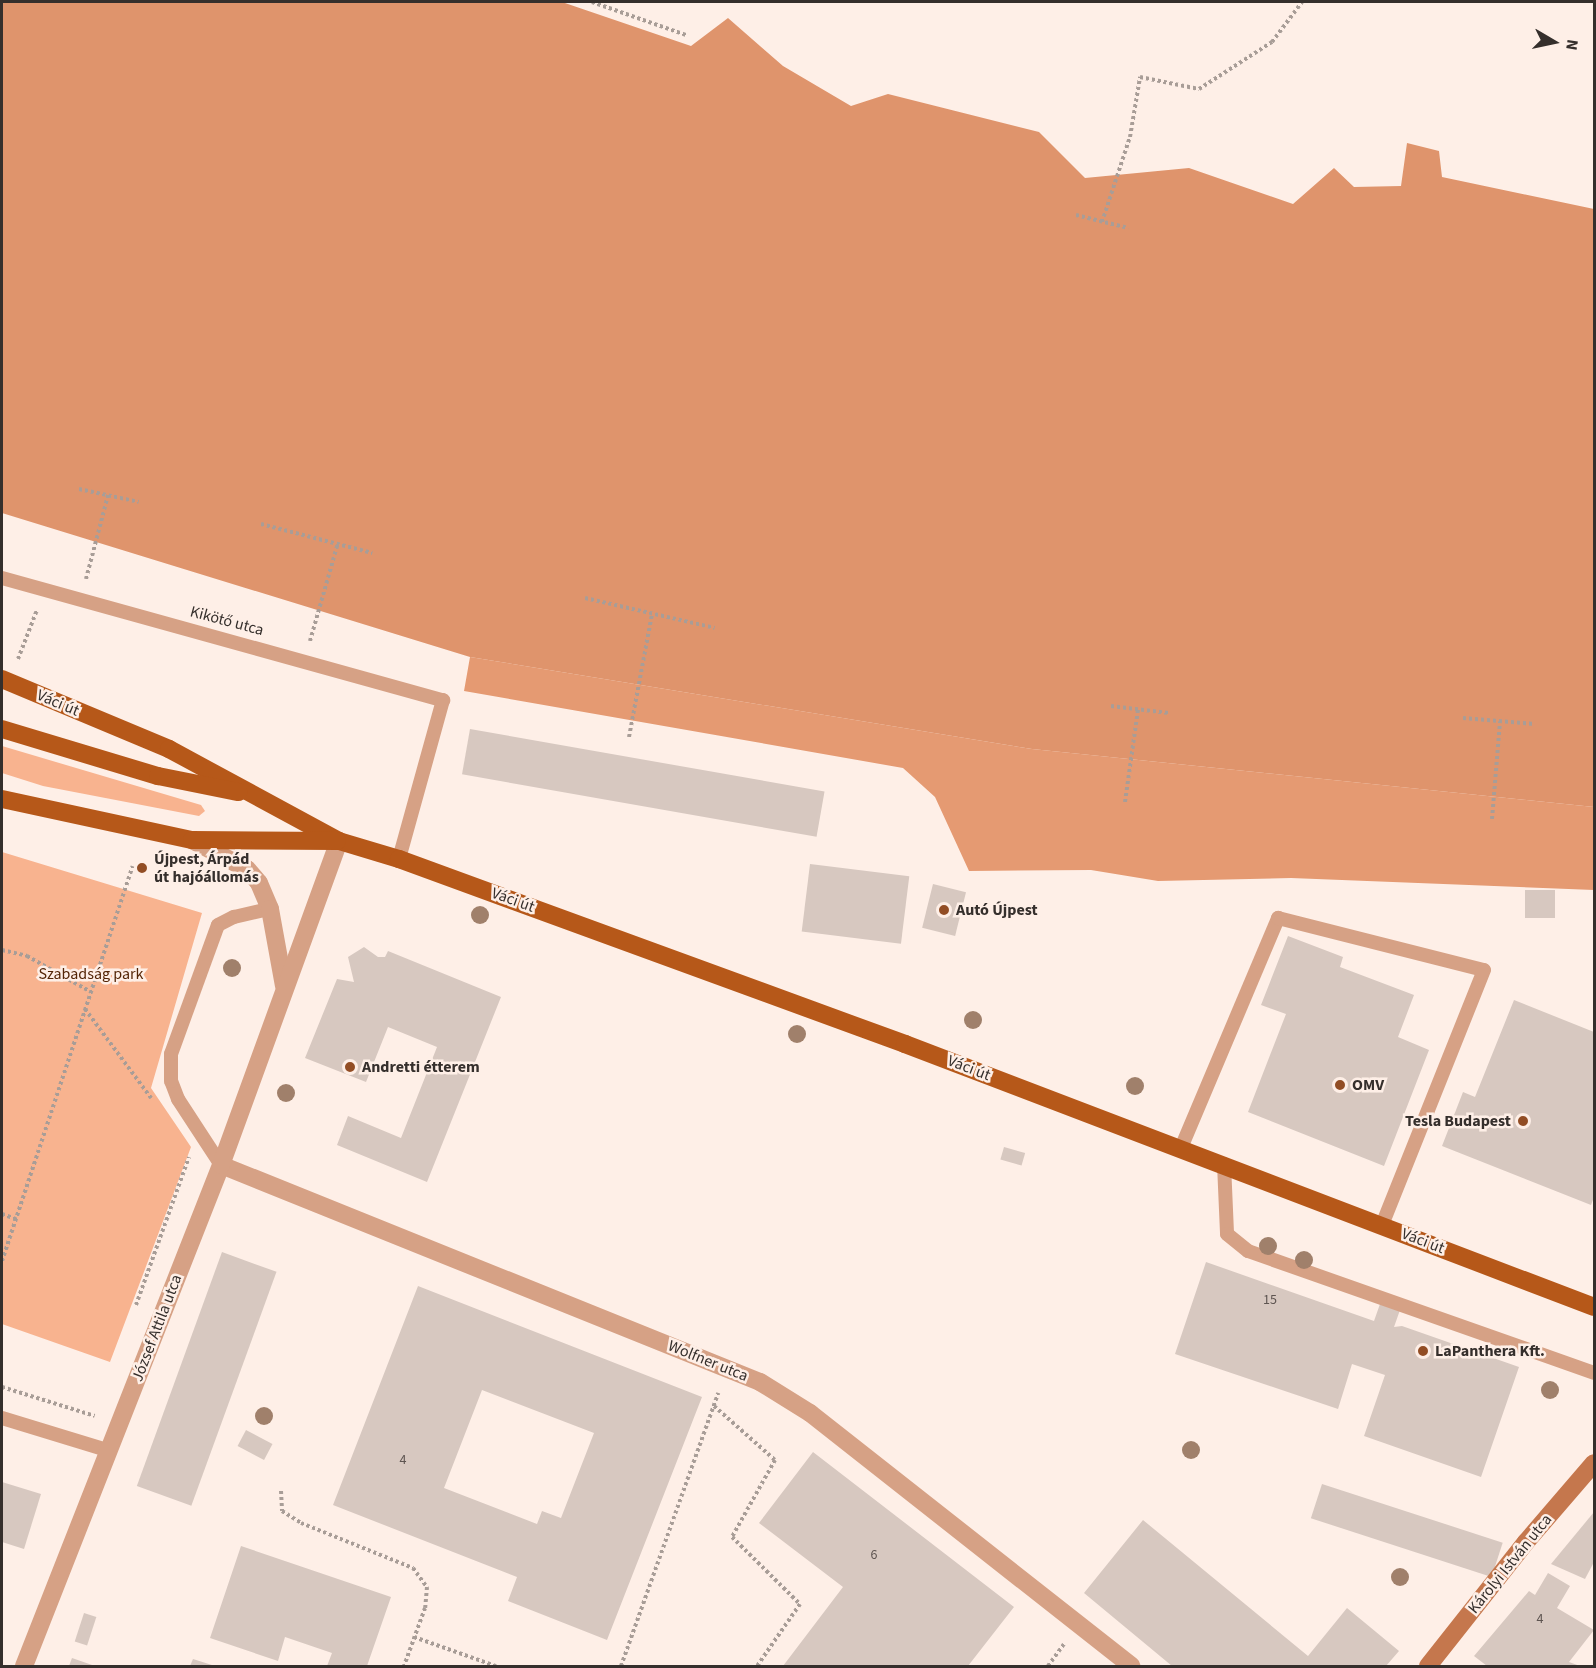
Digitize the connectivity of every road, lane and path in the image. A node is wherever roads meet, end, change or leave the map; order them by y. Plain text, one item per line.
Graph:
1 (592, 2) edge
2 (1302, 2) edge
3 (686, 35) dead end
4 (1076, 215) dead end
5 (1102, 222) junction
6 (1128, 228) dead end
7 (79, 489) dead end
8 (108, 495) junction
9 (139, 502) dead end
10 (261, 524) dead end
11 (338, 543) junction
12 (372, 553) dead end
13 (2, 578) edge
14 (84, 589) dead end
15 (585, 598) dead end
16 (652, 614) junction
17 (35, 618) dead end
18 (715, 628) dead end
19 (27, 636) dead end
20 (305, 659) junction
21 (2, 679) edge
22 (1111, 706) dead end
23 (1138, 709) junction
24 (1169, 713) dead end
25 (1463, 718) dead end
26 (1500, 721) junction
27 (1535, 724) dead end
28 (2, 729) edge
29 (629, 737) dead end
30 (258, 796) junction
31 (2, 799) edge
32 (1125, 802) dead end
33 (1492, 819) dead end
34 (192, 840) junction
35 (339, 841) junction
36 (399, 859) junction
37 (133, 866) dead end
38 (270, 909) junction
39 (2, 951) edge
40 (284, 988) junction
41 (91, 992) junction
42 (86, 1010) junction
43 (157, 1108) dead end
44 (183, 1148) dead end
45 (1181, 1148) junction
46 (1224, 1164) junction
47 (221, 1165) junction
48 (2, 1214) edge
49 (16, 1219) junction
50 (1382, 1226) junction
51 (2, 1261) edge
52 (1594, 1307) edge
53 (132, 1315) dead end
54 (1594, 1373) edge
55 (2, 1387) edge
56 (99, 1405) dead end
57 (95, 1416) junction
58 (2, 1418) edge
59 (120, 1425) junction
60 (110, 1451) junction
61 (1594, 1463) edge
62 (280, 1491) dead end
63 (414, 1637) junction
64 (24, 1666) edge
65 (404, 1666) edge
66 (496, 1666) edge
67 (621, 1666) edge
68 (757, 1666) edge
69 (1131, 1666) edge
70 (1428, 1666) edge

1 - 3 path
2 - 5 path
4 - 5 path
5 - 6 path
7 - 8 path
8 - 9 path
8 - 14 path
10 - 11 path
11 - 12 path
11 - 20 path
13 - 20 lane, Kikötő utca
15 - 16 path
16 - 18 path
16 - 29 path
17 - 19 path
20 - 36 lane, Kikötő utca
21 - 30 main road, Váci út
22 - 23 path
23 - 24 path
23 - 32 path
25 - 26 path
26 - 27 path
26 - 33 path
28 - 30 main road
30 - 35 main road, Váci út
31 - 34 main road, Váci út
34 - 35 main road, Váci út
34 - 38 street, József Attila utca
35 - 36 main road, Váci út
35 - 40 street, József Attila utca
36 - 45 main road, Váci út
37 - 41 path
38 - 40 street, József Attila utca
38 - 47 lane
39 - 41 path
40 - 47 street, József Attila utca
41 - 42 path
42 - 43 path
42 - 49 path
44 - 53 path
45 - 46 main road, Váci út
45 - 50 lane
46 - 50 main road, Váci út
46 - 54 lane
47 - 59 street, József Attila utca
47 - 69 street, Wolfner utca
48 - 49 path
49 - 51 path
50 - 52 main road, Váci út
55 - 57 path
56 - 57 path
57 - 59 path
58 - 60 lane
59 - 60 street, József Attila utca
60 - 64 street, József Attila utca
61 - 70 street, Károlyi István utca
62 - 63 path
63 - 65 path
63 - 66 path
67 - 68 path

